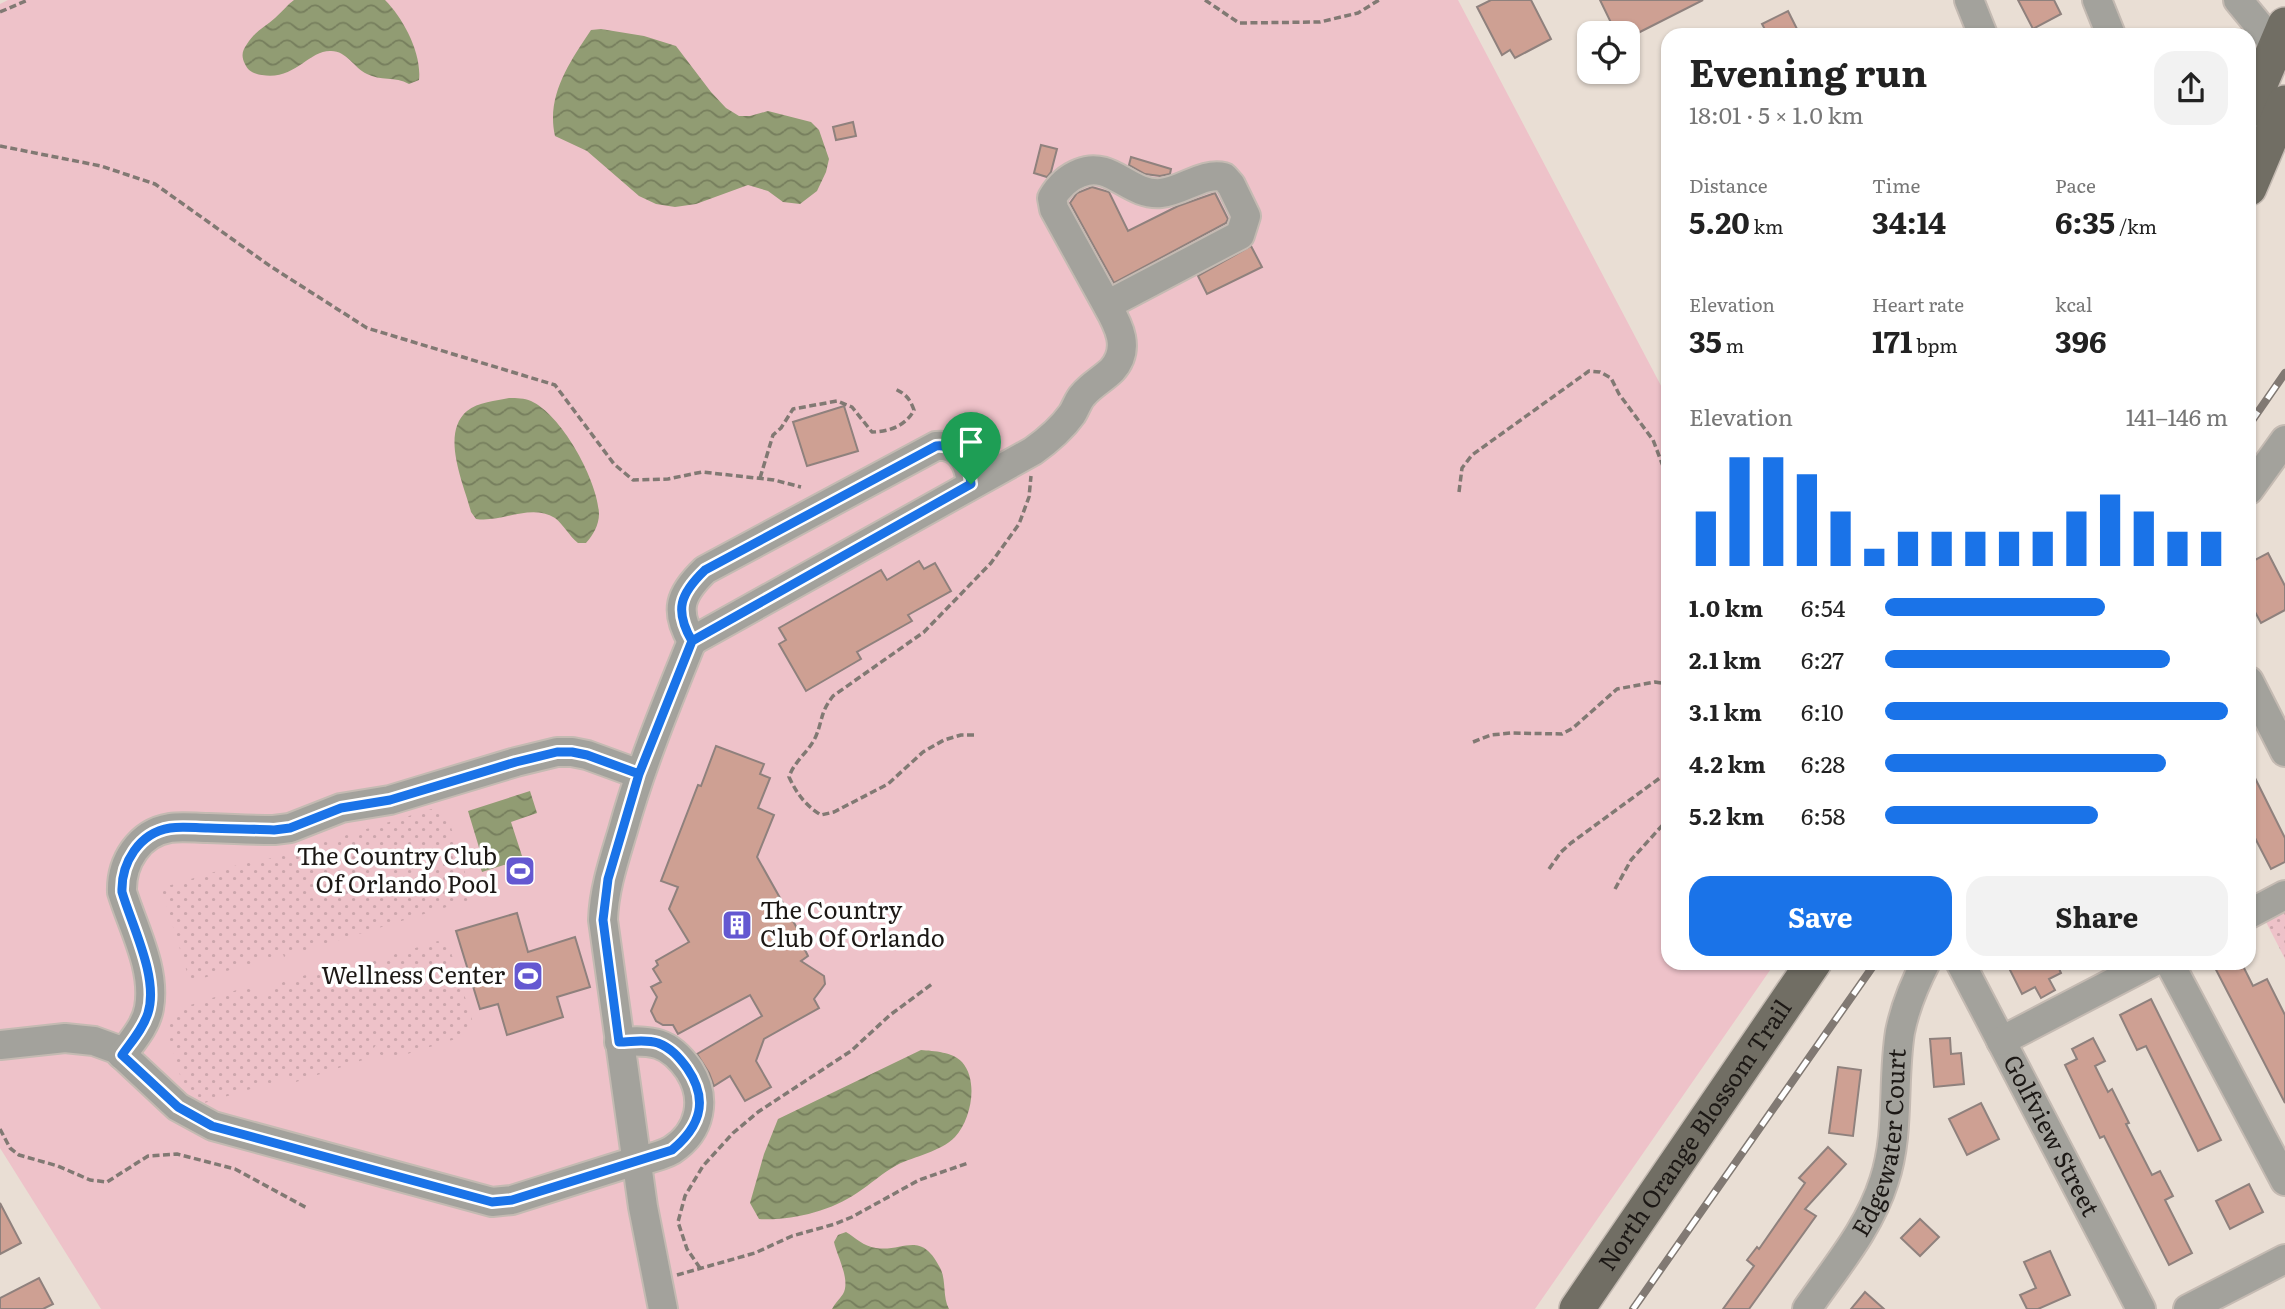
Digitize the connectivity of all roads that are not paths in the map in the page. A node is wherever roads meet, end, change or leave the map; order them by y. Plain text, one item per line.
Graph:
1 (1969, 0) edge
2 (2097, 0) edge
3 (2238, 0) edge
4 (1980, 28) edge
5 (2109, 28) edge
6 (2282, 40) edge
7 (2264, 102) edge
8 (2257, 148) edge
9 (1107, 305) junction
10 (2285, 440) edge
11 (2256, 480) edge
12 (971, 484) junction
13 (692, 641) junction
14 (2256, 695) edge
15 (2285, 752) edge
16 (639, 774) junction
17 (2285, 895) edge
18 (2256, 910) edge
19 (1809, 970) edge
20 (1922, 970) edge
21 (1964, 970) edge
22 (2138, 970) edge
23 (2173, 970) edge
24 (2001, 1041) junction
25 (619, 1042) junction
26 (0, 1045) edge
27 (122, 1055) junction
28 (637, 1161) junction
29 (2285, 1181) edge
30 (2285, 1259) edge
31 (663, 1309) edge
32 (1577, 1309) edge
33 (1807, 1309) edge
34 (2141, 1309) edge
35 (2188, 1309) edge

1 - 4 street
2 - 5 street
3 - 6 street
6 - 7 main road
7 - 8 main road
9 - 9 street
9 - 12 street
10 - 11 street
12 - 13 street
12 - 13 street
13 - 16 street
14 - 15 street
16 - 25 street
16 - 27 street
17 - 18 street
19 - 32 main road, North Orange Blossom Trail
20 - 33 street, Edgewater Court
21 - 24 street, Golfview Street
22 - 24 street
23 - 29 street
24 - 34 street, Golfview Street
25 - 28 street
25 - 28 street
26 - 27 street
27 - 28 street
28 - 31 street
30 - 35 street

